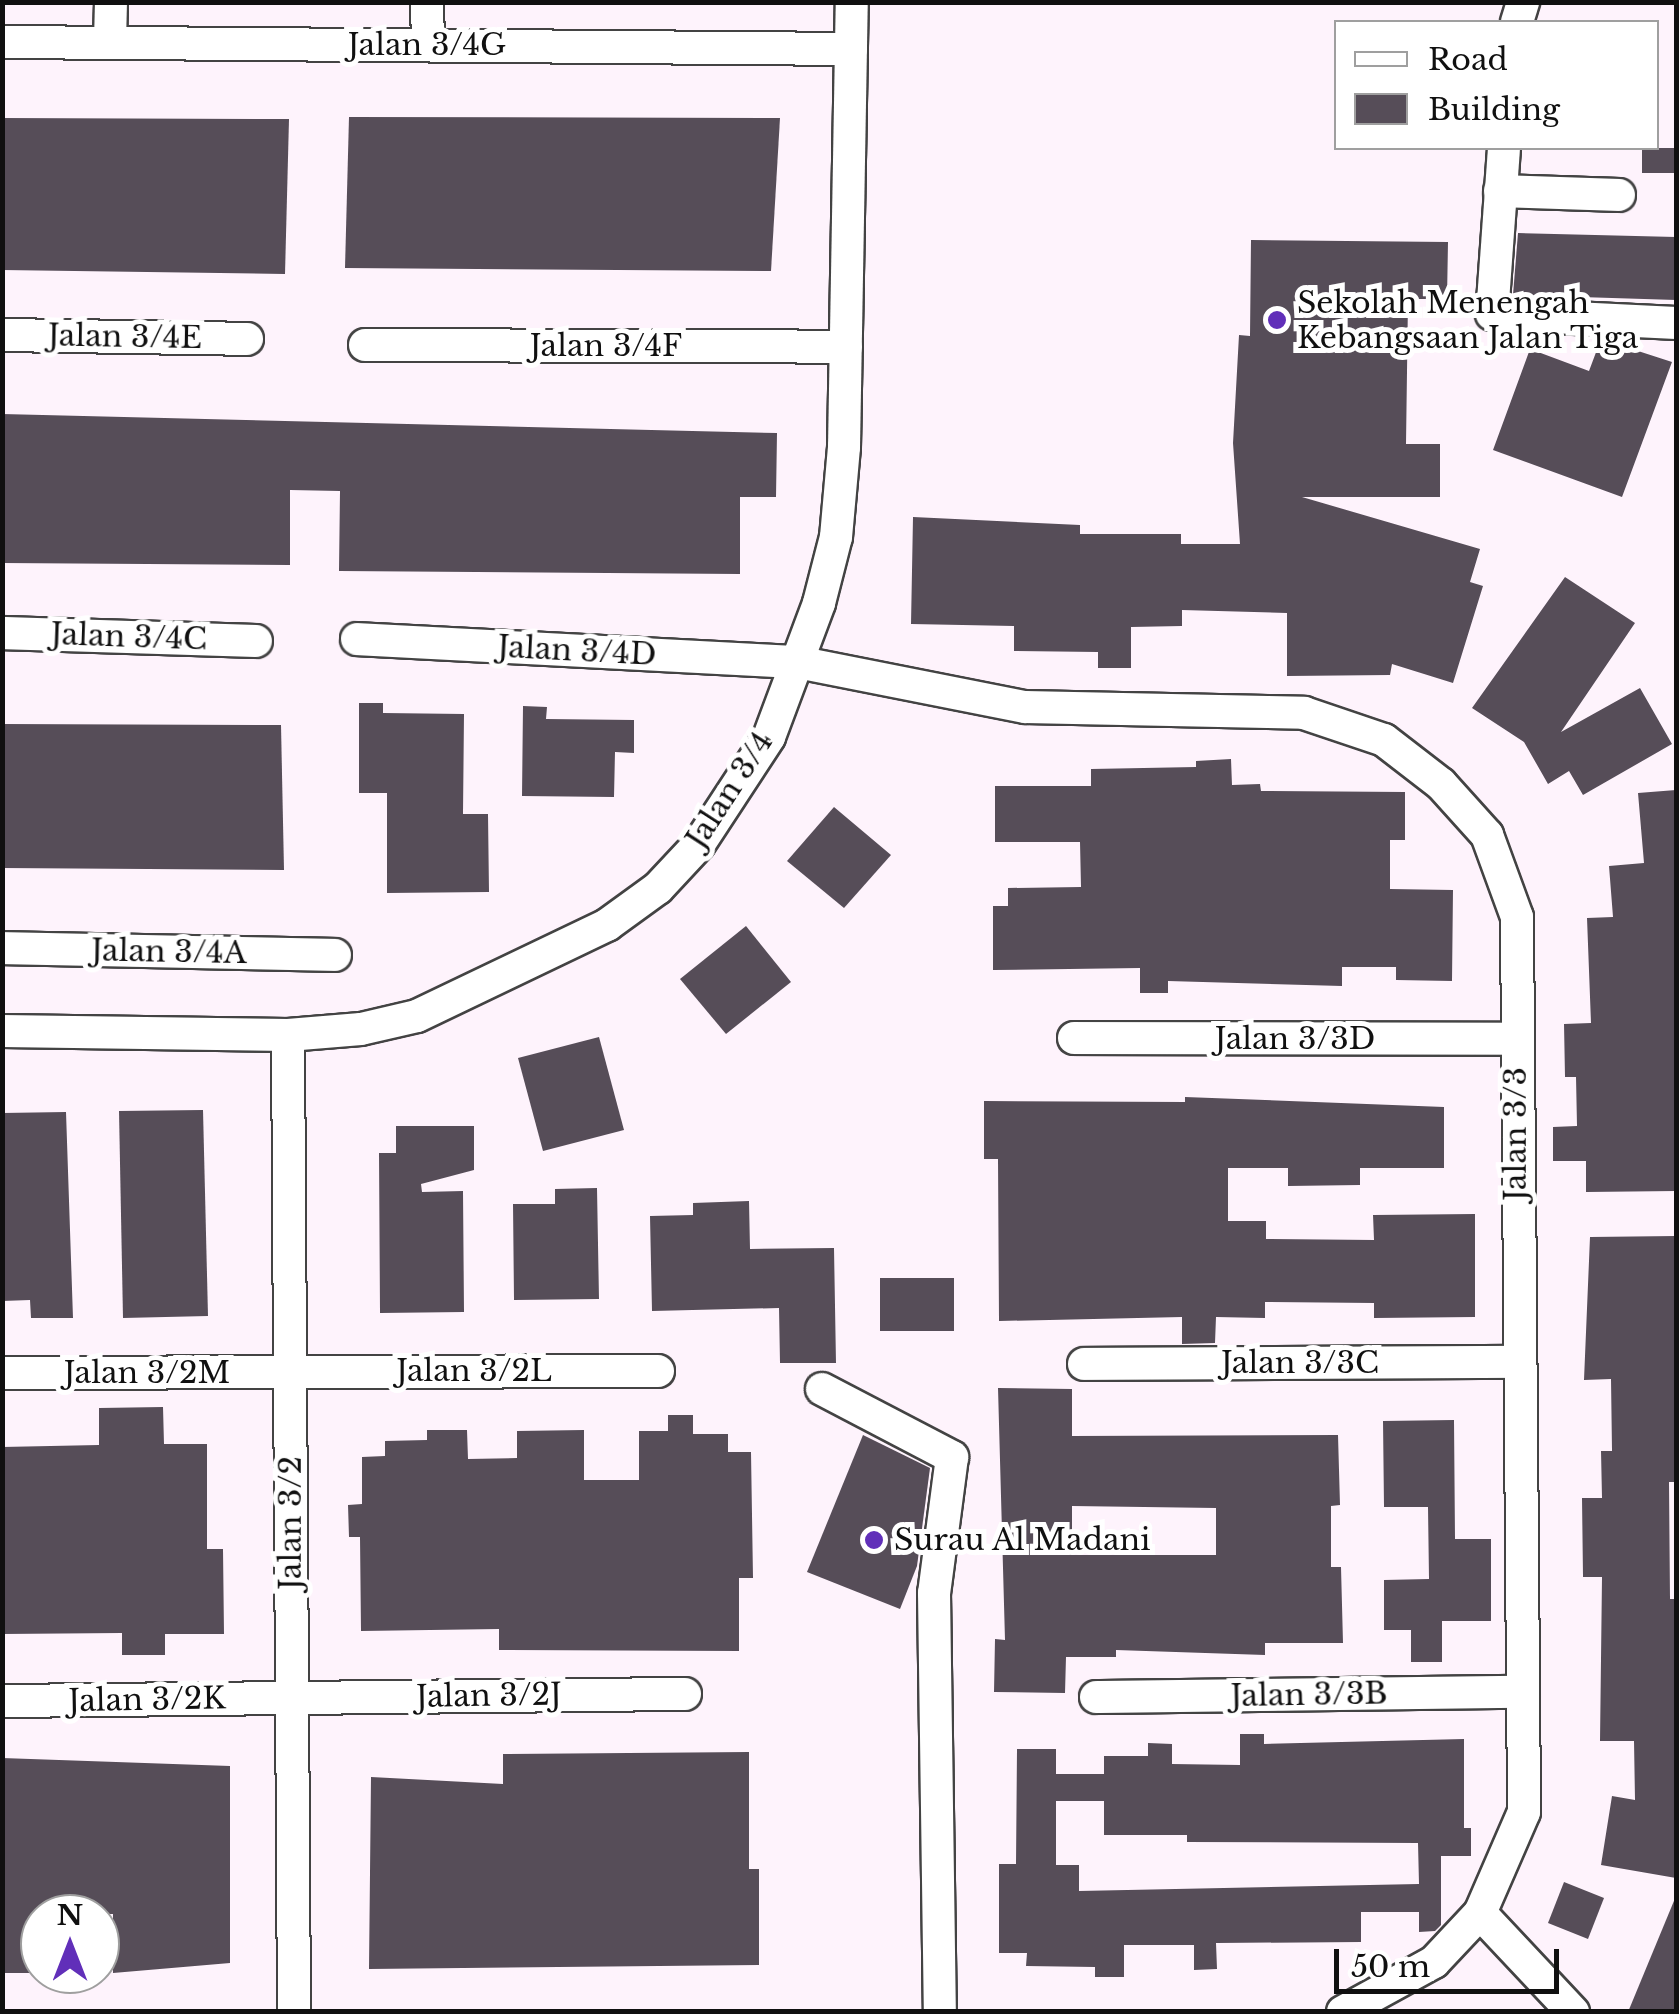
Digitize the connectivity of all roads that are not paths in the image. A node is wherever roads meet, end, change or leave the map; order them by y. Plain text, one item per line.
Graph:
1 (111, 2) edge
2 (427, 2) edge
3 (852, 2) edge
4 (2, 42) edge
5 (110, 42) junction
6 (428, 44) junction
7 (851, 49) junction
8 (1504, 150) edge
9 (1500, 192) junction
10 (1619, 195) dead end
11 (1676, 322) edge
12 (2, 335) edge
13 (248, 339) dead end
14 (365, 345) dead end
15 (846, 347) junction
16 (2, 633) edge
17 (357, 640) dead end
18 (256, 641) dead end
19 (798, 662) junction
20 (877, 676) joint
21 (2, 948) edge
22 (336, 955) dead end
23 (2, 1031) edge
24 (288, 1034) junction
25 (1074, 1038) dead end
26 (1515, 1039) junction
27 (1517, 1362) junction
28 (1084, 1364) dead end
29 (658, 1371) dead end
30 (291, 1372) junction
31 (2, 1373) edge
32 (822, 1388) dead end
33 (1523, 1692) junction
34 (685, 1694) dead end
35 (292, 1698) junction
36 (1096, 1698) dead end
37 (2, 1701) edge
38 (1480, 1913) junction
39 (294, 2012) edge
40 (940, 2012) edge
41 (1343, 2012) edge
42 (1572, 2012) edge

1 - 5 street
2 - 6 street
3 - 7 street, Jalan 3/4
4 - 5 street, Jalan 3/4G
5 - 6 street, Jalan 3/4G
6 - 7 street, Jalan 3/4G
7 - 15 street, Jalan 3/4
8 - 9 street
9 - 10 street
9 - 11 street
12 - 13 street, Jalan 3/4E
14 - 15 street, Jalan 3/4F
15 - 19 street, Jalan 3/4
16 - 18 street, Jalan 3/4C
17 - 19 street, Jalan 3/4D
19 - 20 street, Jalan 3/4D
19 - 24 street, Jalan 3/4
20 - 26 street, Jalan 3/3
21 - 22 street, Jalan 3/4A
23 - 24 street, Jalan 3/4
24 - 30 street, Jalan 3/2
25 - 26 street, Jalan 3/3D
26 - 27 street, Jalan 3/3
27 - 28 street, Jalan 3/3C
27 - 33 street, Jalan 3/3
29 - 30 street, Jalan 3/2L
30 - 31 street, Jalan 3/2M
30 - 35 street, Jalan 3/2
32 - 40 street
33 - 36 street, Jalan 3/3B
33 - 38 street, Jalan 3/3
34 - 35 street, Jalan 3/2J
35 - 37 street, Jalan 3/2K
35 - 39 street, Jalan 3/2
38 - 41 street, Jalan 3/3
38 - 42 street

